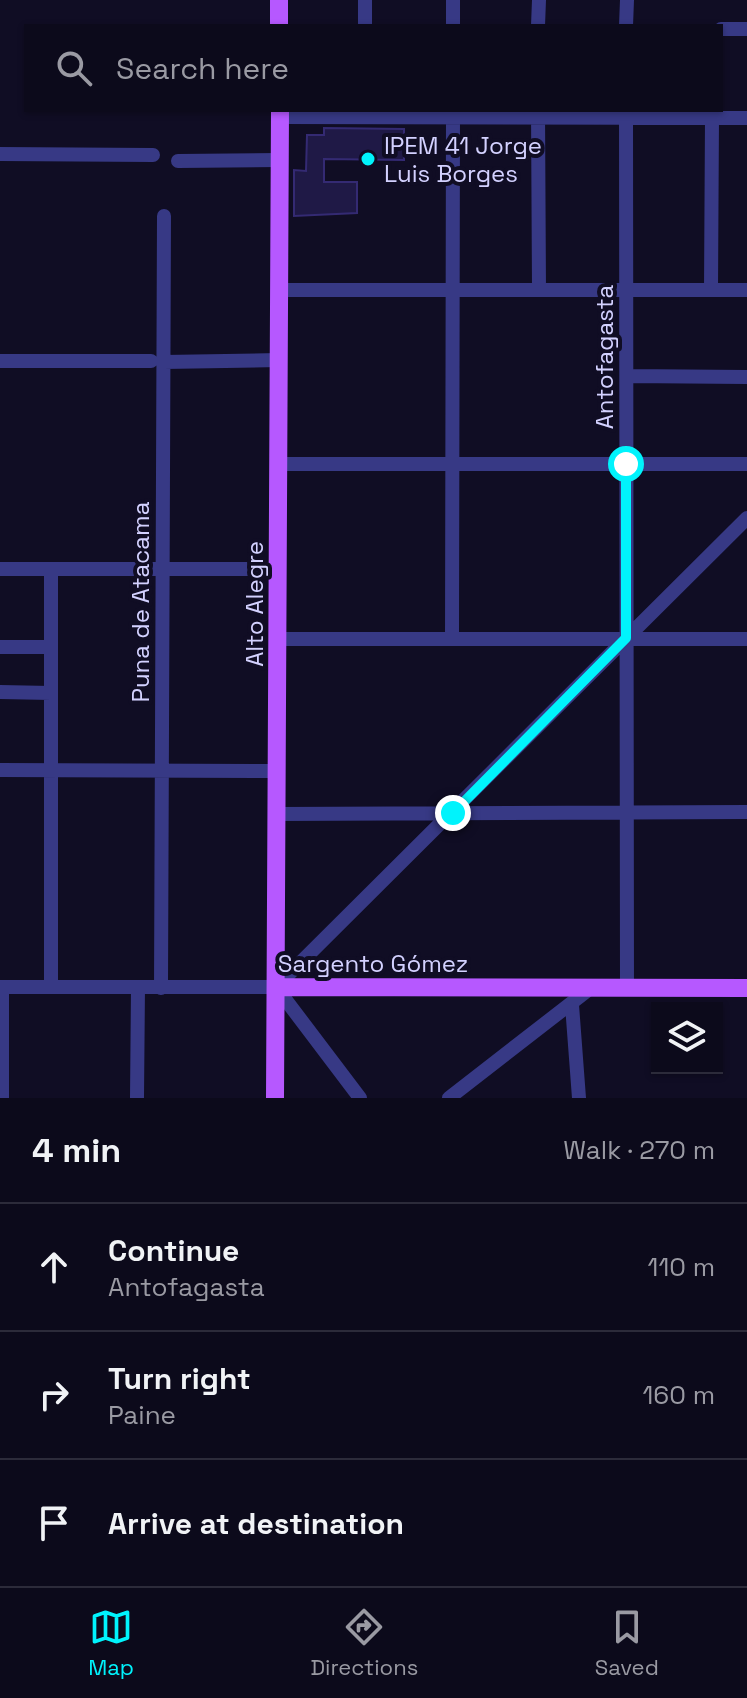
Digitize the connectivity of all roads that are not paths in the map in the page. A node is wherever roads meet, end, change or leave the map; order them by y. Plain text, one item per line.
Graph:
1 (279, 0) edge
2 (365, 0) edge
3 (453, 0) edge
4 (539, 0) edge
5 (627, 0) edge
6 (279, 24) edge
7 (365, 24) edge
8 (453, 24) edge
9 (538, 24) edge
10 (626, 24) edge
11 (723, 29) edge
12 (747, 29) edge
13 (280, 114) edge
14 (453, 114) edge
15 (538, 114) edge
16 (626, 114) edge
17 (364, 115) edge
18 (712, 118) junction
19 (747, 118) edge
20 (0, 154) edge
21 (153, 155) dead end
22 (279, 160) junction
23 (178, 161) dead end
24 (164, 216) dead end
25 (279, 290) junction
26 (539, 290) junction
27 (627, 290) junction
28 (711, 290) junction
29 (747, 290) edge
30 (453, 291) junction
31 (279, 360) junction
32 (0, 361) edge
33 (157, 362) junction
34 (627, 376) junction
35 (747, 377) edge
36 (279, 464) junction
37 (453, 464) junction
38 (626, 464) junction
39 (747, 464) edge
40 (747, 518) edge
41 (0, 569) edge
42 (51, 569) junction
43 (162, 569) junction
44 (278, 569) junction
45 (452, 638) junction
46 (626, 638) junction
47 (277, 639) junction
48 (747, 639) edge
49 (0, 647) edge
50 (51, 647) junction
51 (0, 692) edge
52 (51, 693) junction
53 (0, 770) edge
54 (51, 770) junction
55 (161, 771) junction
56 (278, 771) junction
57 (626, 812) junction
58 (747, 812) edge
59 (453, 813) junction
60 (277, 814) junction
61 (1, 987) edge
62 (51, 987) junction
63 (138, 987) junction
64 (276, 987) junction
65 (592, 987) junction
66 (627, 987) junction
67 (161, 988) junction
68 (747, 988) edge
69 (572, 1005) junction
70 (2, 1098) edge
71 (137, 1098) edge
72 (275, 1098) edge
73 (360, 1098) edge
74 (449, 1098) edge
75 (579, 1098) edge

1 - 6 main road
2 - 7 street
3 - 8 street
4 - 9 street
5 - 10 street
11 - 12 street
13 - 17 street
13 - 22 main road, Alto Alegre
14 - 15 street
14 - 17 street
14 - 30 street
15 - 16 street
15 - 26 street
16 - 18 street
16 - 27 street, Antofagasta
18 - 19 street
18 - 28 street
20 - 21 street
22 - 23 street
22 - 25 main road, Alto Alegre
24 - 33 street, Puna de Atacama
25 - 30 street
25 - 31 main road, Alto Alegre
26 - 27 street
26 - 30 street
27 - 28 street
27 - 34 street, Antofagasta
28 - 29 street
30 - 37 street
31 - 33 street
31 - 36 main road, Alto Alegre
32 - 33 street
33 - 43 street, Puna de Atacama
34 - 35 street
34 - 38 street, Antofagasta
36 - 37 street
36 - 44 main road, Alto Alegre
37 - 38 street
37 - 45 street
38 - 39 street
38 - 46 street, Antofagasta
40 - 46 street
41 - 42 street
42 - 43 street
42 - 50 street
43 - 44 street
43 - 55 street, Puna de Atacama
44 - 47 main road, Alto Alegre
45 - 46 street
45 - 47 street
46 - 48 street
46 - 57 street, Antofagasta
46 - 59 street
47 - 56 main road, Alto Alegre
49 - 50 street
50 - 52 street
51 - 52 street
52 - 54 street
53 - 54 street
54 - 55 street
54 - 62 street
55 - 56 street
55 - 67 street, Puna de Atacama
56 - 60 main road, Alto Alegre
57 - 58 street
57 - 59 street
57 - 66 street, Antofagasta
59 - 60 street
59 - 64 street
60 - 64 main road, Alto Alegre
61 - 62 street, Sargento Gómez
61 - 70 street
62 - 63 street, Sargento Gómez
63 - 67 street, Sargento Gómez
63 - 71 street
64 - 65 main road, Sargento Gómez
64 - 67 street, Sargento Gómez
64 - 72 main road, Alto Alegre
64 - 73 street
65 - 66 main road, Sargento Gómez
65 - 69 street
66 - 68 main road, Sargento Gómez
69 - 74 street
69 - 75 street

